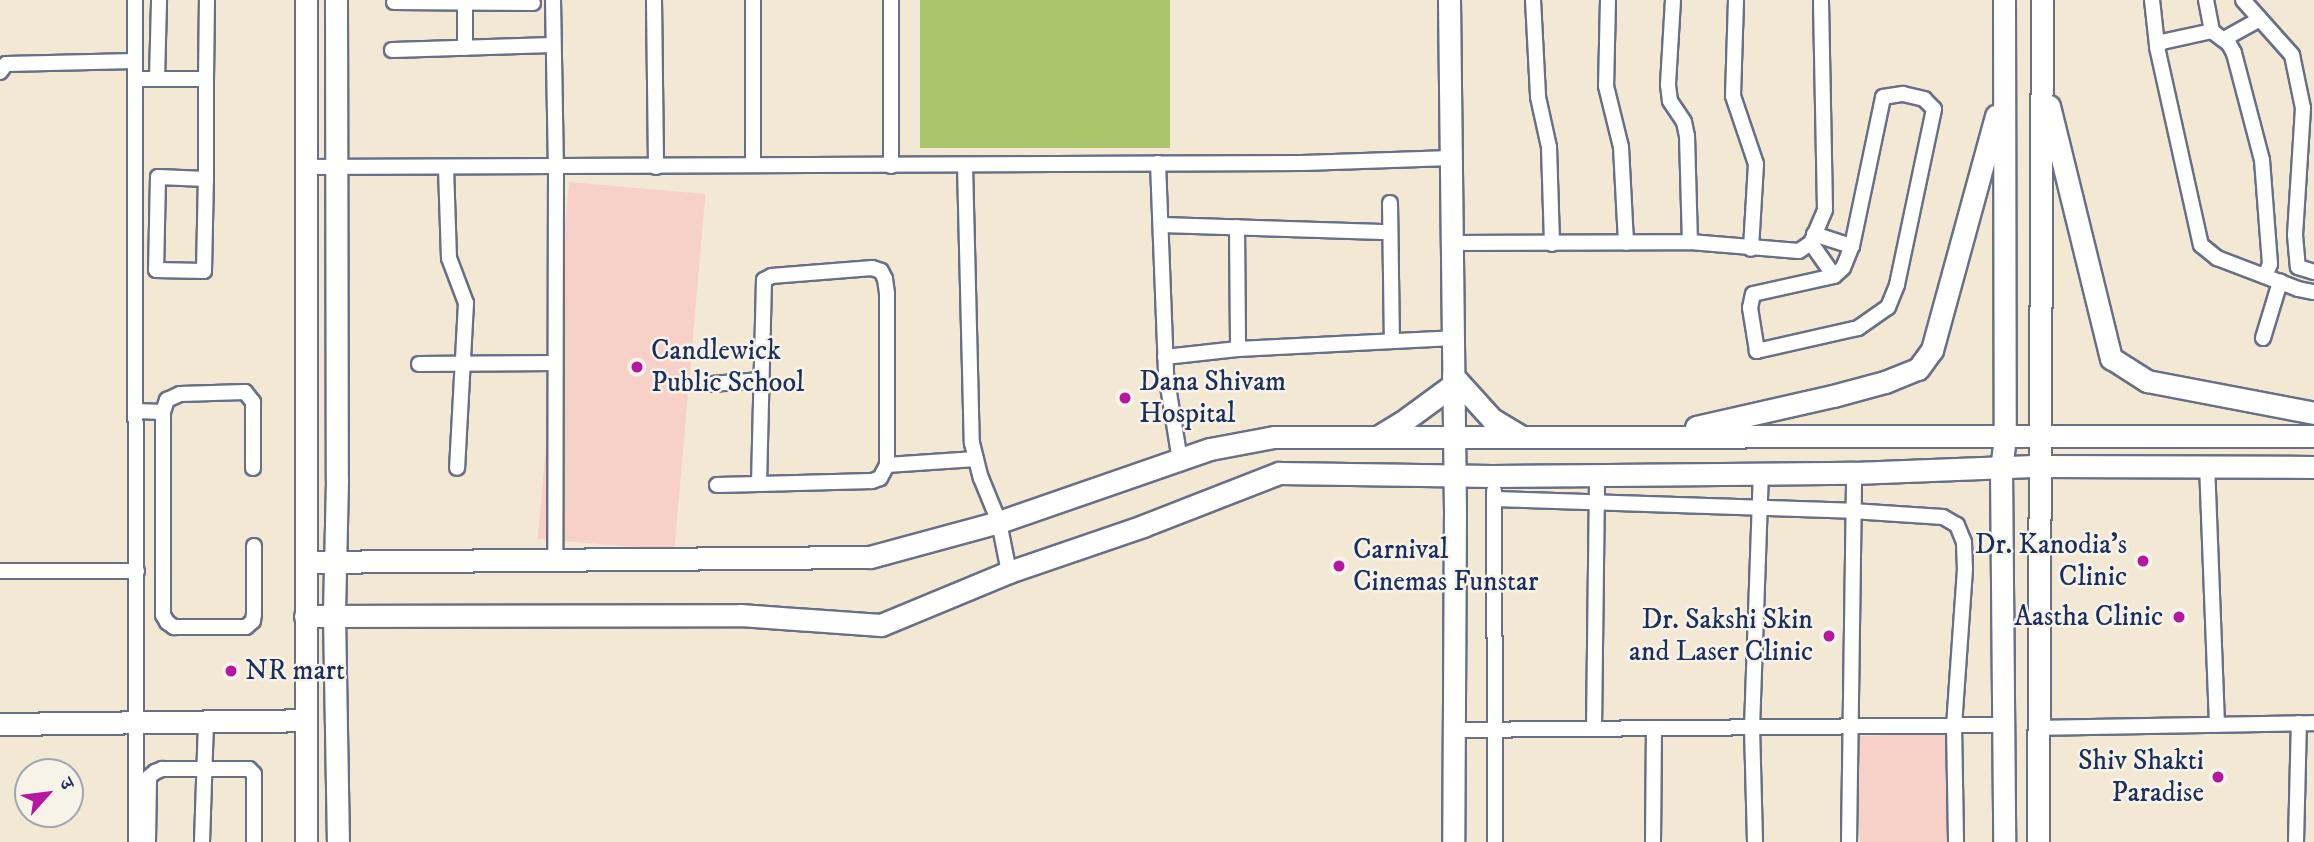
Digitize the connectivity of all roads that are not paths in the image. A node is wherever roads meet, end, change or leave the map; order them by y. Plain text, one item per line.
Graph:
1 (135, 0) edge
2 (159, 0) edge
3 (208, 0) edge
4 (306, 0) edge
5 (336, 0) edge
6 (552, 0) edge
7 (654, 0) edge
8 (753, 0) edge
9 (891, 0) edge
10 (1449, 0) edge
11 (1533, 0) edge
12 (1608, 0) edge
13 (1673, 0) edge
14 (1736, 0) edge
15 (1821, 0) edge
16 (2004, 0) edge
17 (2042, 0) edge
18 (2152, 0) edge
19 (2206, 0) edge
20 (2243, 0) edge
21 (465, 1) edge
22 (394, 2) dead end
23 (533, 3) dead end
24 (2260, 19) junction
25 (2218, 35) junction
26 (2157, 45) junction
27 (553, 46) junction
28 (465, 48) junction
29 (392, 50) dead end
30 (135, 61) junction
31 (0, 72) edge
32 (2042, 77) junction
33 (135, 79) junction
34 (157, 79) junction
35 (206, 79) junction
36 (2004, 88) junction
37 (1451, 159) junction
38 (1158, 163) junction
39 (753, 164) junction
40 (965, 165) junction
41 (337, 166) junction
42 (556, 166) junction
43 (891, 166) junction
44 (306, 167) junction
45 (656, 167) junction
46 (446, 168) junction
47 (206, 178) junction
48 (1390, 203) dead end
49 (1162, 225) junction
50 (1237, 227) junction
51 (1390, 232) junction
52 (1813, 238) junction
53 (1690, 242) junction
54 (1452, 243) junction
55 (1626, 243) junction
56 (1552, 244) junction
57 (1852, 246) junction
58 (1751, 249) junction
59 (2314, 272) edge
60 (1834, 275) junction
61 (2265, 276) junction
62 (2280, 282) junction
63 (2314, 292) edge
64 (1453, 338) junction
65 (2263, 338) dead end
66 (1392, 341) junction
67 (1238, 349) junction
68 (1165, 357) junction
69 (462, 363) junction
70 (555, 363) junction
71 (419, 364) dead end
72 (761, 380) junction
73 (1454, 380) junction
74 (712, 384) dead end
75 (136, 411) junction
76 (163, 412) junction
77 (2314, 413) edge
78 (1522, 436) junction
79 (1656, 436) junction
80 (2314, 436) edge
81 (1377, 437) junction
82 (1455, 437) junction
83 (2005, 437) junction
84 (2040, 437) junction
85 (976, 459) junction
86 (1180, 460) junction
87 (2207, 464) junction
88 (887, 465) junction
89 (2040, 466) junction
90 (2314, 467) edge
91 (253, 468) dead end
92 (457, 468) dead end
93 (2001, 468) junction
94 (1761, 473) junction
95 (1854, 473) junction
96 (1597, 475) junction
97 (1454, 476) junction
98 (1492, 476) junction
99 (759, 484) junction
100 (718, 485) dead end
101 (1495, 499) junction
102 (1597, 501) junction
103 (1758, 508) junction
104 (1852, 511) junction
105 (999, 522) junction
106 (254, 546) dead end
107 (306, 562) junction
108 (337, 562) junction
109 (555, 562) junction
110 (0, 571) edge
111 (137, 571) junction
112 (1009, 572) junction
113 (334, 615) junction
114 (305, 616) junction
115 (306, 720) junction
116 (206, 722) junction
117 (2307, 723) edge
118 (0, 724) edge
119 (138, 724) junction
120 (1954, 725) junction
121 (2004, 725) junction
122 (2217, 725) junction
123 (1848, 726) junction
124 (1752, 727) junction
125 (2039, 727) junction
126 (1654, 728) junction
127 (1594, 729) junction
128 (1456, 730) junction
129 (1495, 730) junction
130 (205, 770) junction
131 (339, 840) edge
132 (136, 842) edge
133 (148, 842) edge
134 (202, 842) edge
135 (254, 842) edge
136 (306, 842) edge
137 (1453, 842) edge
138 (1495, 842) edge
139 (1653, 842) edge
140 (1755, 842) edge
141 (1849, 842) edge
142 (1956, 842) edge
143 (2004, 842) edge
144 (2038, 842) edge
145 (2296, 842) edge

1 - 30 street
2 - 34 street
3 - 35 street
4 - 44 street
5 - 41 street
6 - 27 street
7 - 45 street
8 - 39 street
9 - 43 street
10 - 37 street
11 - 56 street
12 - 55 street
13 - 53 street
14 - 58 street
15 - 52 street
16 - 36 street
17 - 32 street
18 - 26 street
19 - 25 street
20 - 24 street
21 - 22 street
21 - 23 street
21 - 28 street
24 - 25 street
24 - 59 street
25 - 26 street
25 - 61 street
26 - 61 street
27 - 28 street
27 - 42 street
28 - 29 street
30 - 31 street
30 - 33 street
32 - 77 street
32 - 84 street
33 - 34 street
33 - 75 street
34 - 35 street
35 - 47 street
36 - 79 street
36 - 83 street
37 - 38 street
37 - 54 street
38 - 40 street
38 - 49 street
39 - 43 street
39 - 45 street
40 - 43 street
40 - 85 street
41 - 44 street
41 - 46 street
41 - 108 street
42 - 45 street
42 - 46 street
42 - 70 street
44 - 107 street
46 - 69 street
47 - 47 street
48 - 51 street
49 - 50 street
49 - 68 street
50 - 51 street
50 - 67 street
51 - 66 street
52 - 57 street
52 - 58 street
52 - 60 street
53 - 55 street
53 - 58 street
54 - 56 street
54 - 64 street
55 - 56 street
57 - 60 street
57 - 60 street
61 - 62 street
62 - 63 street
62 - 65 street
64 - 66 street
64 - 73 street
66 - 67 street
67 - 68 street
68 - 86 street
69 - 70 street
69 - 71 street
69 - 92 street
70 - 109 street
72 - 74 street
72 - 88 street
72 - 99 street
73 - 78 street
73 - 81 street
73 - 82 street
75 - 76 street
75 - 111 street
76 - 91 street
76 - 106 street
78 - 79 street
78 - 82 street
79 - 83 street
80 - 84 street
81 - 82 street
81 - 86 street
82 - 97 street
83 - 84 street
83 - 93 street
84 - 89 street
85 - 88 street
85 - 105 street
86 - 105 street
87 - 89 street
87 - 90 street
87 - 122 street
88 - 99 street
89 - 93 street
89 - 125 street
93 - 95 street
93 - 121 street
94 - 95 street
94 - 96 street
94 - 103 street
95 - 104 street
96 - 98 street
96 - 102 street
97 - 98 street
97 - 112 street
97 - 128 street
98 - 101 street
99 - 100 street
101 - 102 street
101 - 129 street
102 - 103 street
102 - 127 street
103 - 104 street
103 - 124 street
104 - 120 street
104 - 123 street
105 - 109 street
105 - 112 street
107 - 108 street
107 - 114 street
108 - 109 street
108 - 113 street
110 - 111 street
111 - 119 street
112 - 113 street
113 - 114 street
113 - 131 street
114 - 115 street
115 - 116 street
115 - 136 street
116 - 119 street
116 - 130 street
117 - 122 street
117 - 145 street
118 - 119 street
119 - 132 street
120 - 121 street
120 - 123 street
120 - 142 street
121 - 143 street
122 - 125 street
123 - 124 street
123 - 141 street
124 - 126 street
124 - 140 street
125 - 144 street
126 - 127 street
126 - 139 street
127 - 129 street
128 - 129 street
128 - 137 street
129 - 138 street
130 - 133 street
130 - 134 street
130 - 135 street

